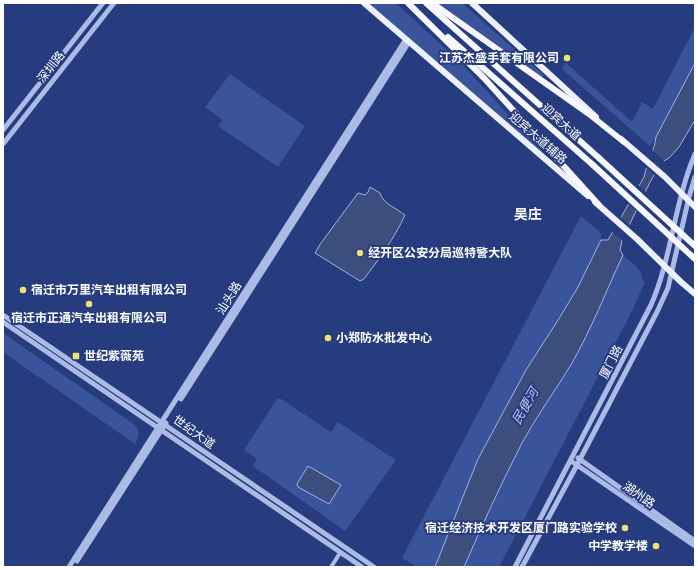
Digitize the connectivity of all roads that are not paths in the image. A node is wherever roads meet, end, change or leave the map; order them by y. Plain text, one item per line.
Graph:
1 (103, 3) edge
2 (114, 3) edge
3 (364, 3) edge
4 (409, 3) edge
5 (426, 3) edge
6 (432, 3) edge
7 (472, 3) edge
8 (407, 41) junction
9 (3, 130) edge
10 (624, 142) junction
11 (3, 144) edge
12 (695, 154) edge
13 (695, 177) edge
14 (682, 194) junction
15 (688, 200) junction
16 (599, 205) junction
17 (695, 207) edge
18 (695, 246) edge
19 (695, 259) edge
20 (665, 266) junction
21 (672, 273) junction
22 (695, 294) edge
23 (3, 315) edge
24 (3, 322) edge
25 (162, 426) junction
26 (574, 455) junction
27 (580, 459) junction
28 (571, 461) junction
29 (577, 465) junction
30 (695, 541) edge
31 (695, 546) edge
32 (340, 553) junction
33 (69, 567) edge
34 (73, 567) edge
35 (331, 567) edge
36 (362, 567) edge
37 (374, 567) edge
38 (515, 567) edge
39 (522, 567) edge

1 - 9 street, 深圳路
2 - 11 street, 深圳路
3 - 8 main road, 迎宾大道辅路
4 - 16 highway
4 - 19 highway, 迎宾大道, bridge
5 - 18 highway, 迎宾大道, bridge
6 - 10 highway
7 - 10 main road
8 - 16 main road, 迎宾大道辅路
8 - 25 street, 汕头路
10 - 14 main road
12 - 14 street, 厦门路
13 - 15 street, 厦门路
14 - 15 main road
14 - 20 street, 厦门路
15 - 17 main road
15 - 21 street, 厦门路
16 - 20 main road, 迎宾大道辅路
20 - 21 main road, 迎宾大道辅路
20 - 26 street, 厦门路
21 - 22 main road, 迎宾大道辅路
21 - 27 street, 厦门路
23 - 25 street, 世纪大道
24 - 25 street, 世纪大道
25 - 32 street, 世纪大道
25 - 33 street, 汕头路
25 - 34 street, 汕头路
25 - 37 street, 世纪大道
26 - 27 street, 湖州路
26 - 28 street, 厦门路
27 - 29 street, 厦门路
27 - 30 street, 湖州路
28 - 29 street, 湖州路
28 - 38 street, 厦门路
29 - 31 street, 湖州路
29 - 39 street, 厦门路
32 - 35 street
32 - 36 street, 世纪大道

